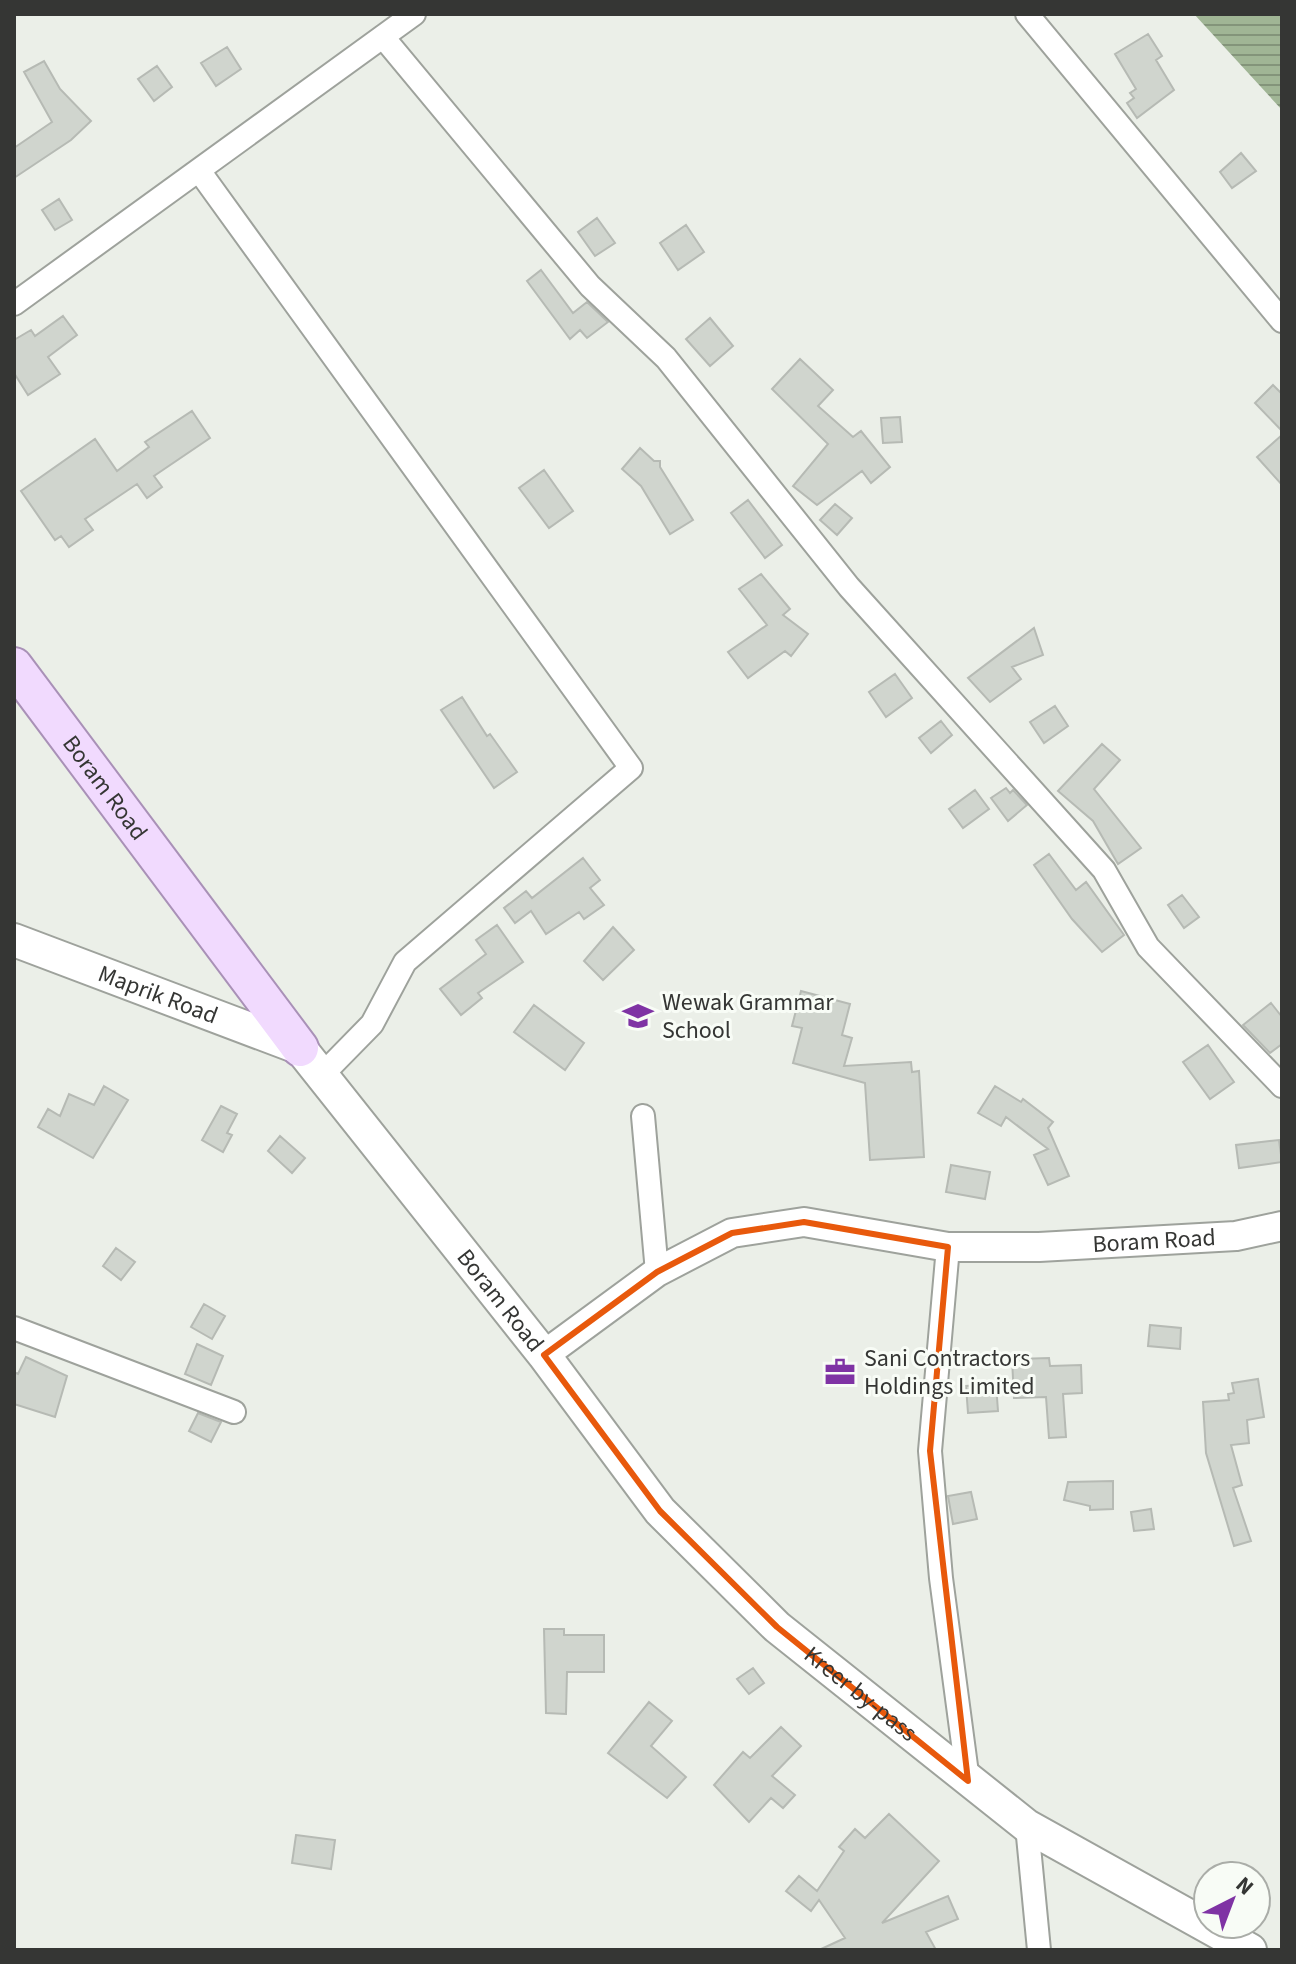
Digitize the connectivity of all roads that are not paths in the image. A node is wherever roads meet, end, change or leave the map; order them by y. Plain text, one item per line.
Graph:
1 (414, 14) edge
2 (1027, 14) edge
3 (383, 37) junction
4 (200, 172) junction
5 (14, 304) edge
6 (1282, 321) edge
7 (14, 666) edge
8 (14, 940) edge
9 (311, 1062) junction
10 (1282, 1086) edge
11 (643, 1116) dead end
12 (1282, 1226) edge
13 (948, 1247) junction
14 (657, 1272) junction
15 (14, 1328) edge
16 (544, 1355) junction
17 (234, 1412) dead end
18 (968, 1781) junction
19 (1027, 1826) junction
20 (1039, 1950) edge
21 (1250, 1950) edge

1 - 3 street
2 - 6 street
3 - 4 street
3 - 10 street
4 - 5 street
4 - 9 street
7 - 9 main road, Boram Road
8 - 9 main road, Maprik Road
9 - 16 main road, Boram Road
11 - 14 street
12 - 13 street, Boram Road
13 - 14 street, Boram Road
13 - 18 street
14 - 16 street, Boram Road
15 - 17 street
16 - 18 main road, Kreer by-pass
18 - 19 main road, Kreer by-pass
19 - 20 street
19 - 21 main road, Kreer by-pass

